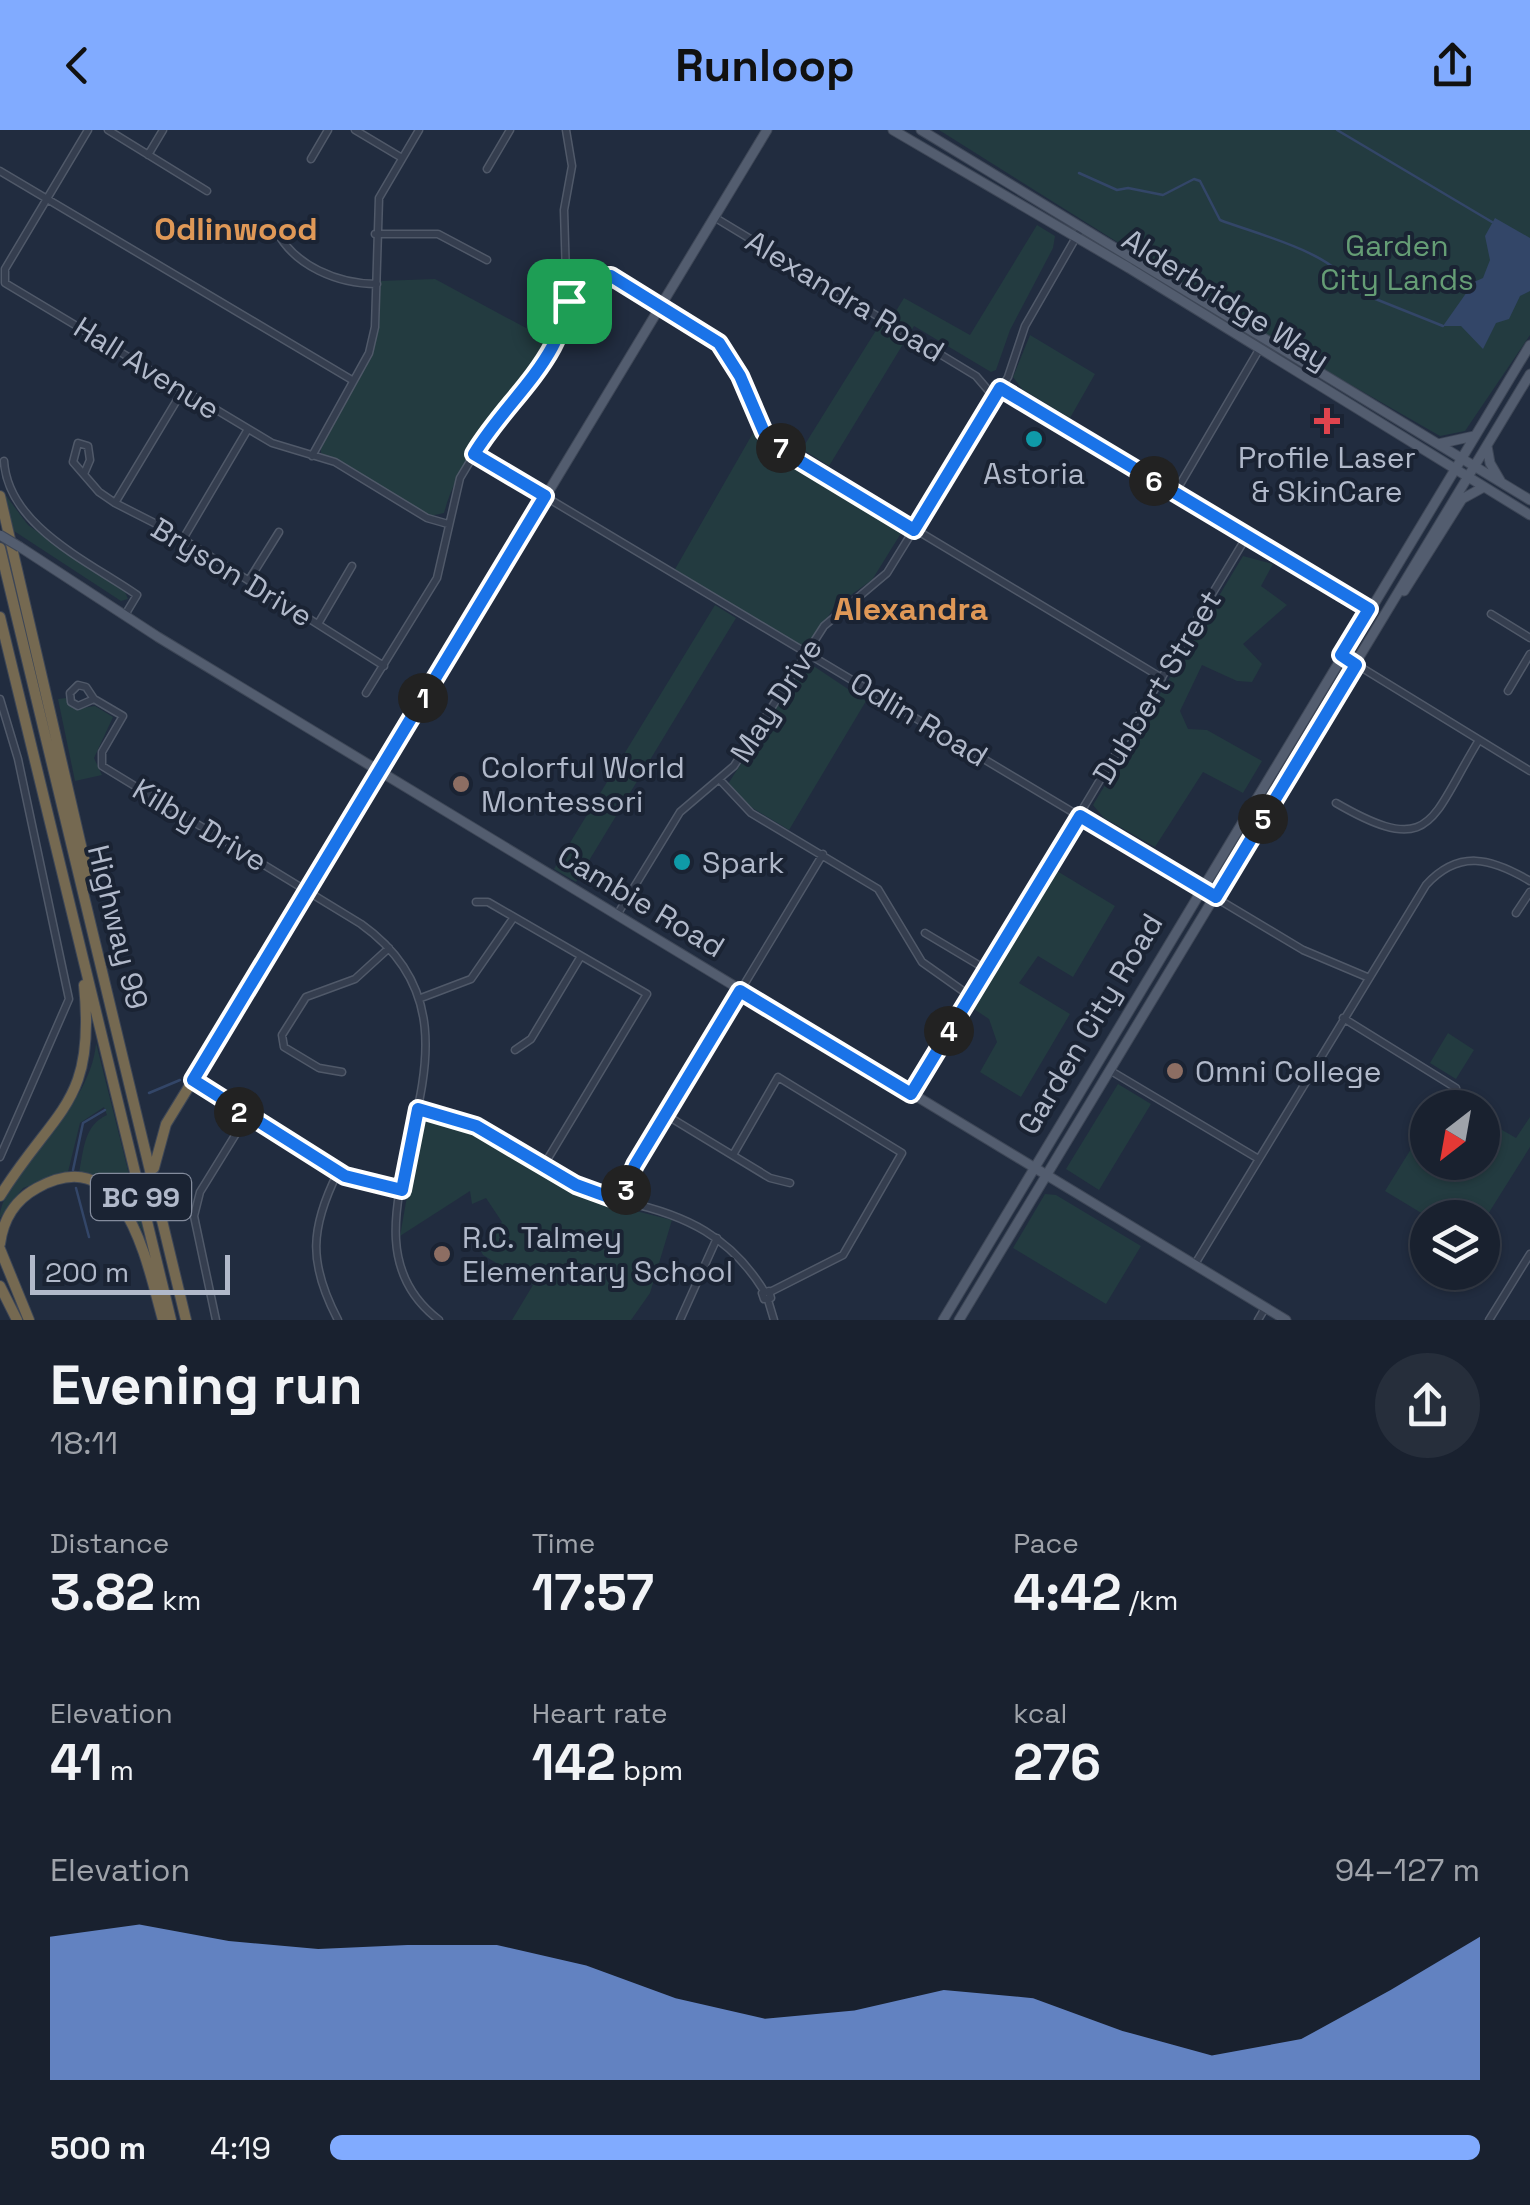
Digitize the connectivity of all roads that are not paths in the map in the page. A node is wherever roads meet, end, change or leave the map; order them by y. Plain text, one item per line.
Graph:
1 (88, 130) edge
2 (108, 130) edge
3 (163, 130) edge
4 (328, 130) edge
5 (356, 130) edge
6 (419, 130) edge
7 (510, 130) edge
8 (566, 130) edge
9 (767, 130) edge
10 (893, 130) edge
11 (921, 130) edge
12 (148, 155) junction
13 (311, 158) dead end
14 (402, 158) junction
15 (486, 169) dead end
16 (0, 172) edge
17 (207, 191) dead end
18 (46, 199) junction
19 (714, 217) junction
20 (276, 230) dead end
21 (1079, 231) junction
22 (375, 234) junction
23 (486, 260) dead end
24 (569, 278) junction
25 (376, 284) junction
26 (661, 306) junction
27 (1262, 345) junction
28 (1530, 345) edge
29 (1530, 374) edge
30 (976, 376) junction
31 (352, 380) junction
32 (1003, 385) junction
33 (183, 390) junction
34 (994, 398) junction
35 (248, 430) junction
36 (1474, 436) junction
37 (1438, 444) junction
38 (1487, 444) junction
39 (474, 454) junction
40 (312, 456) junction
41 (1461, 458) junction
42 (4, 461) dead end
43 (1474, 466) junction
44 (1454, 470) junction
45 (84, 474) junction
46 (1466, 478) junction
47 (1502, 484) junction
48 (1482, 488) junction
49 (1175, 494) junction
50 (0, 496) edge
51 (545, 496) junction
52 (1530, 500) edge
53 (115, 502) junction
54 (1530, 515) edge
55 (448, 524) junction
56 (914, 530) junction
57 (279, 532) dead end
58 (0, 535) edge
59 (1246, 536) junction
60 (184, 539) junction
61 (0, 548) edge
62 (352, 566) dead end
63 (248, 580) junction
64 (1392, 605) junction
65 (1369, 609) junction
66 (1492, 614) dead end
67 (125, 616) junction
68 (0, 617) edge
69 (318, 624) junction
70 (1530, 638) edge
71 (0, 646) edge
72 (806, 652) junction
73 (1530, 654) edge
74 (1341, 655) junction
75 (1356, 665) junction
76 (384, 666) junction
77 (1162, 678) junction
78 (1508, 691) dead end
79 (366, 692) dead end
80 (0, 699) edge
81 (94, 699) dead end
82 (23, 710) junction
83 (1478, 740) junction
84 (379, 770) junction
85 (1530, 771) edge
86 (720, 780) junction
87 (1336, 802) dead end
88 (1080, 816) junction
89 (823, 854) junction
90 (1530, 881) edge
91 (1202, 888) junction
92 (307, 890) junction
93 (1530, 892) edge
94 (86, 895) junction
95 (1216, 897) junction
96 (476, 902) dead end
97 (1516, 913) dead end
98 (617, 916) junction
99 (514, 917) junction
100 (925, 933) dead end
101 (389, 948) junction
102 (81, 949) junction
103 (581, 956) junction
104 (977, 964) dead end
105 (1367, 977) junction
106 (740, 991) junction
107 (970, 996) junction
108 (421, 998) junction
109 (1343, 1018) junction
110 (514, 1050) dead end
111 (1111, 1071) junction
112 (342, 1072) dead end
113 (193, 1080) junction
114 (1456, 1088) dead end
115 (911, 1094) junction
116 (418, 1109) junction
117 (666, 1115) junction
118 (247, 1116) junction
119 (733, 1155) junction
120 (0, 1157) edge
121 (1257, 1158) junction
122 (544, 1164) junction
123 (1032, 1166) junction
124 (338, 1172) junction
125 (152, 1174) junction
126 (1046, 1175) junction
127 (790, 1183) dead end
128 (402, 1190) junction
129 (0, 1196) edge
130 (623, 1201) junction
131 (717, 1238) junction
132 (0, 1246) edge
133 (1530, 1254) edge
134 (1195, 1264) junction
135 (0, 1286) edge
136 (767, 1295) junction
137 (1265, 1308) junction
138 (17, 1320) edge
139 (29, 1320) edge
140 (164, 1320) edge
141 (171, 1320) edge
142 (186, 1320) edge
143 (216, 1320) edge
144 (338, 1320) edge
145 (439, 1320) edge
146 (680, 1320) edge
147 (774, 1320) edge
148 (943, 1320) edge
149 (959, 1320) edge
150 (1258, 1320) edge
151 (1286, 1320) edge
152 (1489, 1320) edge

1 - 18 street, Hall Avenue
2 - 12 street
3 - 12 street
4 - 13 street
5 - 14 street
6 - 14 street
7 - 15 street
8 - 24 street
9 - 19 main road
10 - 21 main road, Alderbridge Way
11 - 21 main road, Alderbridge Way
12 - 17 street
14 - 22 street
16 - 18 street
18 - 31 street
18 - 33 street, Hall Avenue
19 - 26 main road
19 - 30 street, Alexandra Road
20 - 25 street
21 - 27 main road, Alderbridge Way
21 - 32 street, May Drive
22 - 23 street
22 - 25 street
24 - 26 street
24 - 39 street
25 - 31 street
26 - 51 main road
26 - 56 street
27 - 37 main road, Alderbridge Way
27 - 44 main road, Alderbridge Way
27 - 49 street
28 - 36 main road, Garden City Road
29 - 38 main road, Garden City Road
30 - 32 street, Alexandra Road
30 - 34 street, Alexandra Road
31 - 40 street
32 - 34 street, May Drive
32 - 49 street, Alexandra Road
33 - 35 street, Hall Avenue
33 - 53 street
34 - 56 street, May Drive
35 - 40 street, Hall Avenue
35 - 60 street
36 - 37 main road
36 - 41 main road, Garden City Road
37 - 41 main road, Alderbridge Way
38 - 43 main road, Garden City Road
38 - 47 main road
39 - 51 street, Odlin Road
39 - 55 street
40 - 55 street, Hall Avenue
41 - 43 main road, Alderbridge Way
41 - 44 main road, Garden City Road
42 - 67 street
43 - 46 main road, Garden City Road
43 - 47 main road, Alderbridge Way
44 - 46 main road, Alderbridge Way
44 - 65 main road, Garden City Road
45 - 45 street, Bryson Drive
45 - 53 street, Bryson Drive
46 - 48 main road, Alderbridge Way
46 - 64 main road, Garden City Road
47 - 52 main road, Alderbridge Way
48 - 54 main road, Alderbridge Way
48 - 64 main road
49 - 59 street, Alexandra Road
50 - 94 highway
51 - 72 street, Odlin Road
51 - 84 main road
53 - 60 street, Bryson Drive
55 - 76 street
56 - 72 street, May Drive
56 - 77 street
57 - 63 street
58 - 67 main road, Cambie Road, bridge
59 - 65 street, Alexandra Road
59 - 77 street, Dubbert Street
60 - 63 street, Bryson Drive
61 - 94 highway, Highway 99 / BC 99
62 - 69 street
63 - 69 street, Bryson Drive
64 - 75 main road, Garden City Road
65 - 74 main road, Garden City Road
66 - 70 street
67 - 84 main road, Cambie Road
68 - 82 highway, Highway 99 / BC 99
69 - 76 street, Bryson Drive
71 - 82 highway
72 - 86 street, May Drive
72 - 88 street, Odlin Road
73 - 78 street
74 - 75 street
74 - 91 main road, Garden City Road
75 - 83 street
75 - 95 main road, Garden City Road
76 - 79 street
77 - 88 street, Dubbert Street
80 - 120 street
81 - 92 street, Kilby Drive
82 - 102 highway, Highway 99 / BC 99
83 - 85 street
83 - 87 street
84 - 92 main road
84 - 98 main road, Cambie Road
86 - 89 street
86 - 98 street, May Drive
88 - 91 street, Odlin Road
88 - 107 street, Dubbert Street
89 - 106 street
89 - 107 street
90 - 105 street
91 - 95 street, Odlin Road
91 - 123 main road, Garden City Road
92 - 101 street, Kilby Drive
92 - 113 main road
93 - 97 street
94 - 125 highway, Highway 99 / BC 99
95 - 105 street, Odlin Road
95 - 111 main road, Garden City Road
96 - 99 street
98 - 106 main road, Cambie Road
99 - 103 street
99 - 108 street
100 - 104 street
101 - 108 street, Kilby Drive
101 - 112 street
102 - 129 highway
102 - 141 highway, Highway 99 / BC 99
103 - 110 street
103 - 122 street
105 - 109 street
106 - 115 main road, Cambie Road
106 - 117 street
107 - 115 street, Dubbert Street
108 - 116 street, Kilby Drive
109 - 114 street
109 - 121 street
111 - 121 street
111 - 126 main road, Garden City Road
113 - 118 street
113 - 125 highway
115 - 123 main road, Cambie Road
116 - 122 street
116 - 128 street, Kilby Drive
117 - 119 street
117 - 130 street
118 - 124 street
118 - 143 street
119 - 127 street
119 - 136 street
121 - 134 street
122 - 130 street
123 - 126 main road, Cambie Road
123 - 148 main road, Garden City Road
124 - 128 street
124 - 144 street
125 - 142 highway, Highway 99 / BC 99
126 - 134 main road, Cambie Road
126 - 149 main road, Garden City Road
128 - 145 street, Kilby Drive
130 - 131 street
131 - 136 street
131 - 146 street
132 - 139 highway
132 - 140 highway
133 - 152 street
134 - 137 main road, Cambie Road
135 - 138 highway
136 - 147 street
137 - 150 street
137 - 151 main road, Cambie Road

